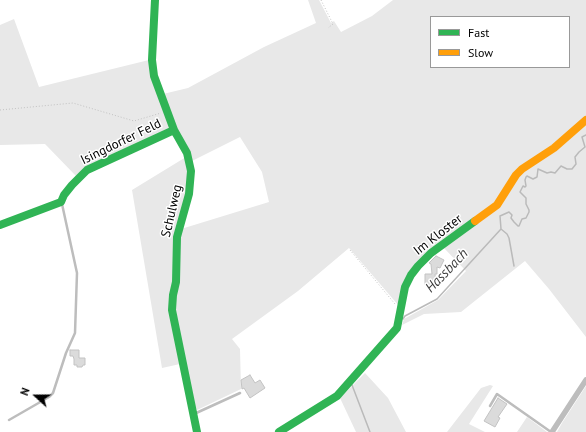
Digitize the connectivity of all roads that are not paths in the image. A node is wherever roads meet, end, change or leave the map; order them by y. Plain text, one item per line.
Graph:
1 (155, 0) edge
2 (586, 120) edge
3 (174, 130) junction
4 (61, 202) junction
5 (0, 225) edge
6 (586, 380) edge
7 (240, 393) dead end
8 (490, 406) dead end
9 (194, 414) junction
10 (9, 420) dead end
11 (197, 432) edge
12 (279, 432) edge
13 (552, 432) edge

1 - 3 street, Schulweg
2 - 12 street, Im Kloster
3 - 4 street, Isingdorfer Feld
3 - 9 street, Schulweg
4 - 5 street
4 - 10 lane
6 - 13 street
7 - 9 lane
8 - 13 lane
9 - 11 street, Schulweg

